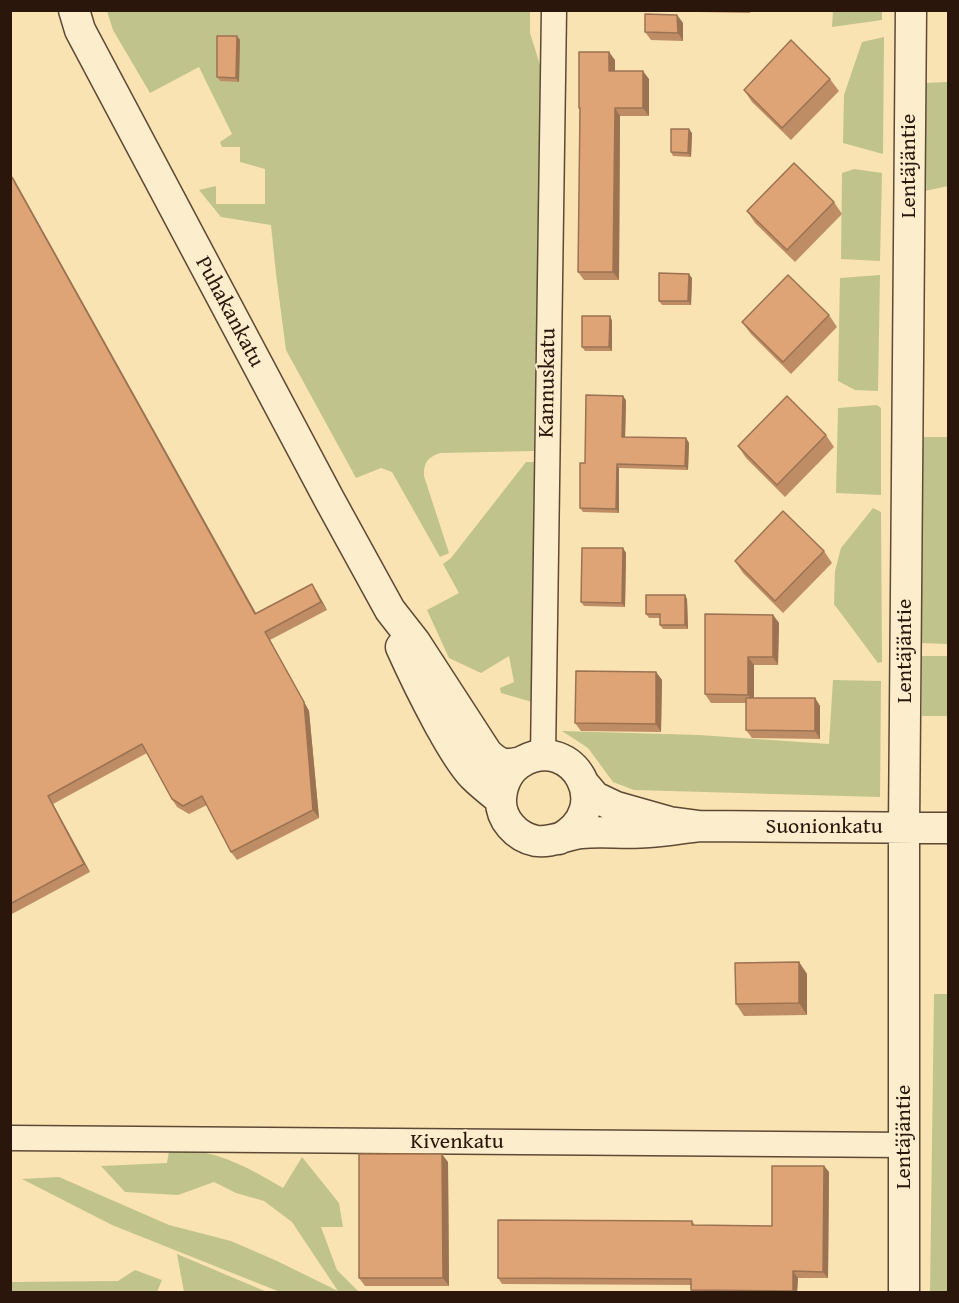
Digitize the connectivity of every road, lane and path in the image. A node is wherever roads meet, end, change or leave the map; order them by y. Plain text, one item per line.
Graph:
1 (74, 10) edge
2 (554, 10) edge
3 (911, 10) edge
4 (390, 610) junction
5 (532, 759) junction
6 (584, 784) junction
7 (501, 800) junction
8 (699, 826) junction
9 (904, 827) junction
10 (948, 828) edge
11 (559, 839) junction
12 (10, 1138) edge
13 (904, 1145) junction
14 (904, 1293) edge

1 - 4 street, Puhakankatu
2 - 5 street, Kannuskatu
3 - 9 street, Lentäjäntie
4 - 5 street, Puhakankatu
4 - 7 street, Puhakankatu
5 - 6 street
5 - 7 street
6 - 8 street, Suonionkatu
6 - 11 street
7 - 11 street
8 - 9 street, Suonionkatu
8 - 11 street, Suonionkatu
9 - 10 street, Suonionkatu
9 - 13 street, Lentäjäntie
12 - 13 street, Kivenkatu
13 - 14 street, Lentäjäntie

